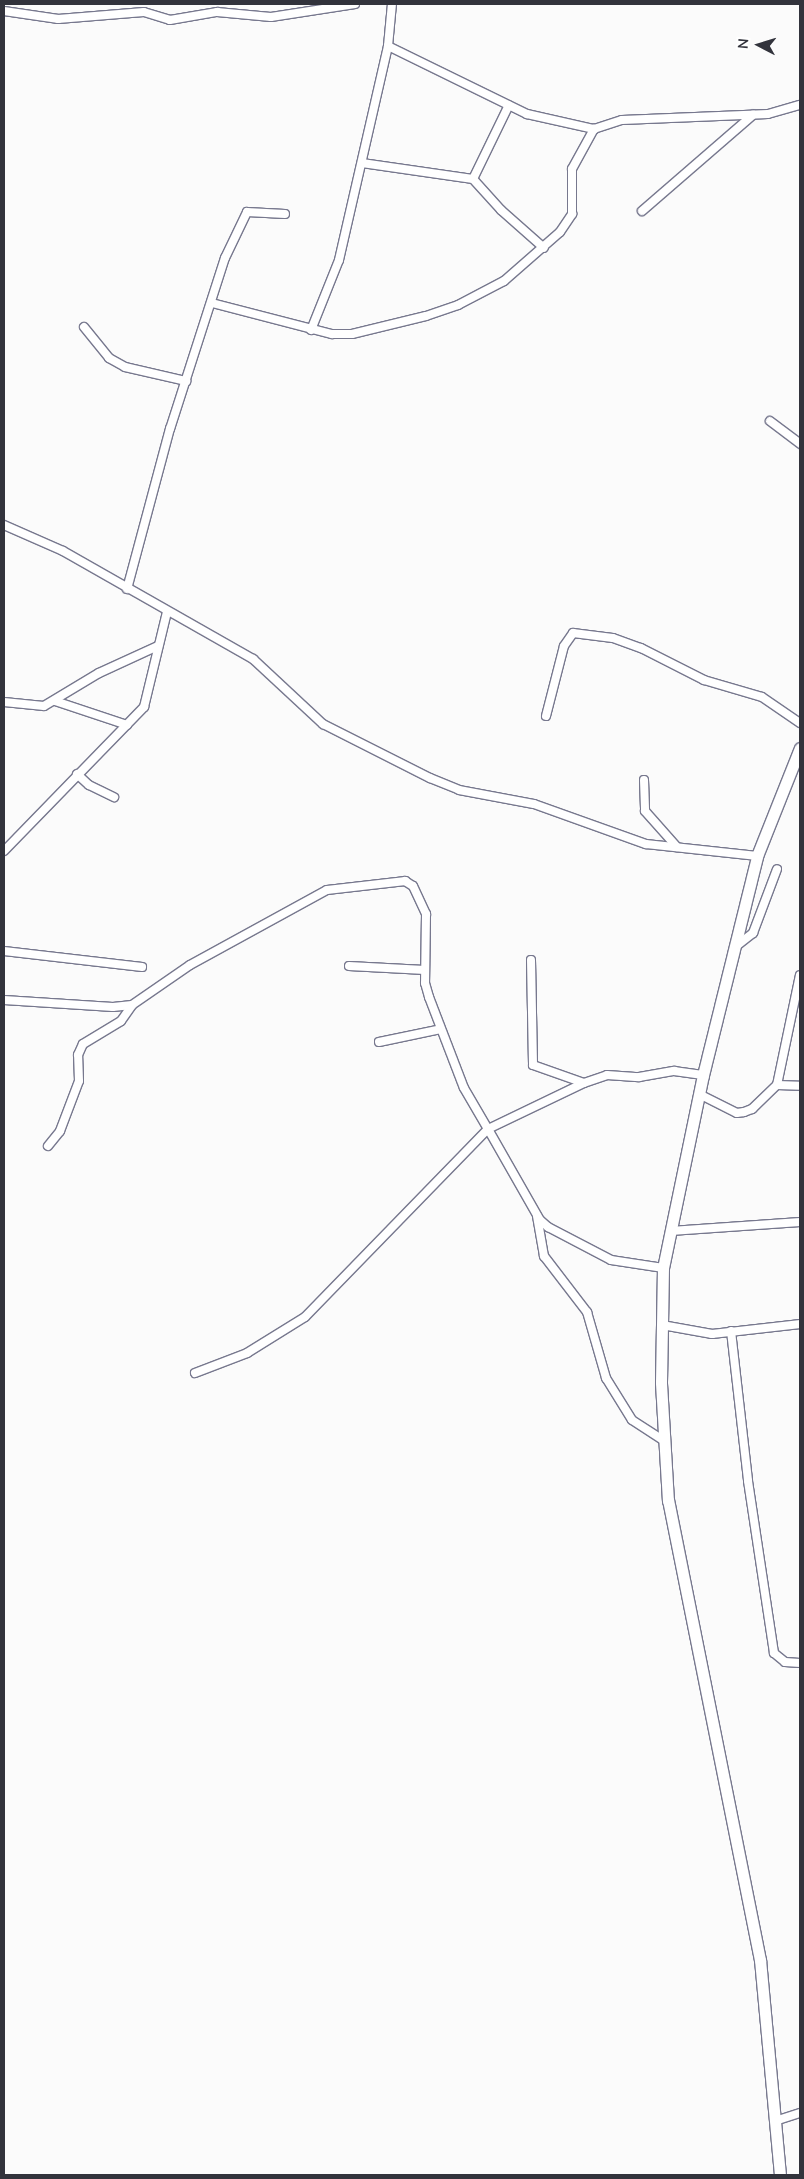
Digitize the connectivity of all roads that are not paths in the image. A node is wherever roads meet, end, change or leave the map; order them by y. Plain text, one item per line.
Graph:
1 (355, 4) edge
2 (392, 4) edge
3 (4, 11) edge
4 (388, 46) junction
5 (509, 105) junction
6 (800, 105) edge
7 (753, 115) junction
8 (594, 129) junction
9 (362, 163) junction
10 (473, 179) junction
11 (642, 211) dead end
12 (285, 214) dead end
13 (544, 248) junction
14 (212, 303) junction
15 (84, 327) dead end
16 (311, 330) junction
17 (186, 382) junction
18 (770, 421) dead end
19 (800, 444) edge
20 (4, 525) edge
21 (127, 589) junction
22 (167, 612) junction
23 (158, 646) junction
24 (55, 701) junction
25 (4, 702) edge
26 (546, 716) dead end
27 (800, 723) edge
28 (127, 725) junction
29 (800, 748) edge
30 (76, 774) junction
31 (644, 780) dead end
32 (114, 797) dead end
33 (677, 848) junction
34 (4, 851) edge
35 (757, 856) junction
36 (777, 869) dead end
37 (734, 948) junction
38 (4, 951) edge
39 (531, 960) dead end
40 (349, 966) dead end
41 (142, 967) dead end
42 (425, 970) junction
43 (800, 975) edge
44 (4, 1000) edge
45 (132, 1005) junction
46 (441, 1029) junction
47 (379, 1042) dead end
48 (703, 1075) junction
49 (584, 1082) junction
50 (777, 1085) junction
51 (800, 1086) edge
52 (699, 1094) junction
53 (488, 1129) junction
54 (48, 1146) dead end
55 (536, 1212) junction
56 (800, 1222) edge
57 (671, 1231) junction
58 (663, 1268) junction
59 (800, 1324) edge
60 (662, 1325) junction
61 (731, 1331) junction
62 (195, 1373) dead end
63 (664, 1440) junction
64 (800, 1663) edge
65 (800, 2113) edge
66 (775, 2121) junction
67 (780, 2175) edge

1 - 3 street
2 - 4 street
4 - 5 street
4 - 9 street
5 - 8 street
5 - 10 street
6 - 7 street
7 - 8 street
7 - 11 street
8 - 13 street
9 - 10 street
9 - 16 street
10 - 13 street
12 - 14 street
13 - 16 street
14 - 16 street
14 - 17 street
15 - 17 street
17 - 21 street
18 - 19 street
20 - 21 street
21 - 22 street
22 - 23 street
22 - 33 street
23 - 24 street
23 - 28 street
24 - 25 street
24 - 28 street
26 - 27 street
28 - 30 street
29 - 35 main road
30 - 32 street
30 - 34 street
31 - 33 street
33 - 35 street
35 - 37 main road
36 - 37 street
37 - 48 main road
38 - 41 street
39 - 49 street
40 - 42 street
42 - 45 street
42 - 46 street
43 - 50 street
44 - 45 street
45 - 54 street
46 - 47 street
46 - 53 street
48 - 49 street
48 - 52 main road
49 - 53 street
50 - 51 street
50 - 52 street
52 - 57 main road
53 - 55 street
53 - 62 street
55 - 58 street
55 - 63 street
56 - 57 street
57 - 58 main road
58 - 60 main road
59 - 61 street
60 - 61 street
60 - 63 main road
61 - 64 street
63 - 66 main road
65 - 66 street
66 - 67 main road

